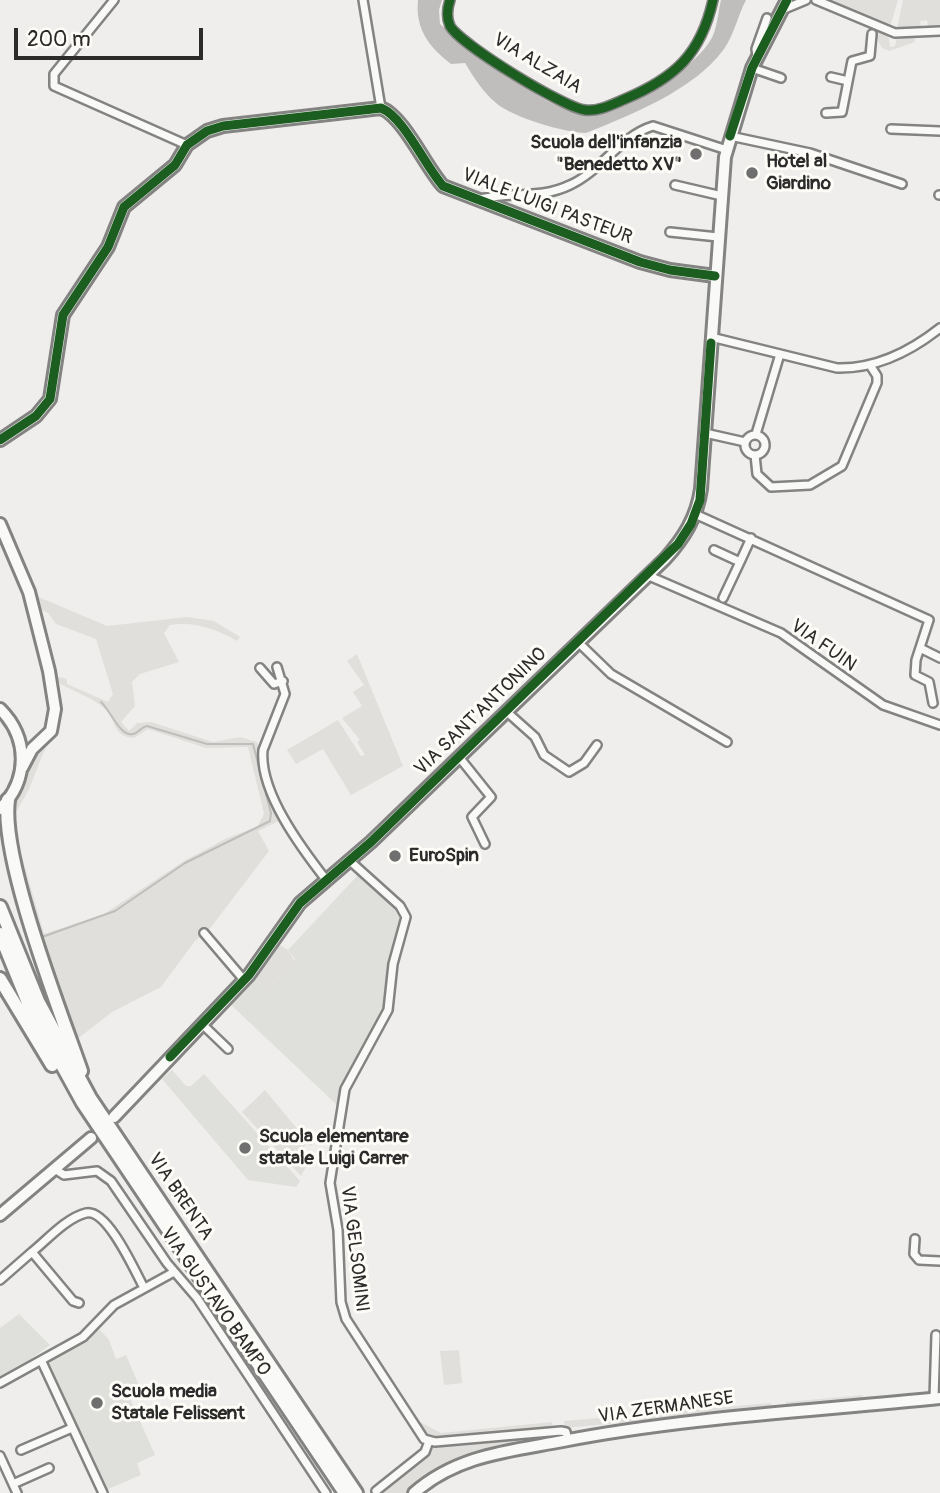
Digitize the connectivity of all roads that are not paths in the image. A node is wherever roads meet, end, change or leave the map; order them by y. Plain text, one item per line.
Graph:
1 (114, 0) edge
2 (363, 0) edge
3 (450, 0) edge
4 (713, 0) edge
5 (806, 0) edge
6 (816, 0) edge
7 (784, 5) edge
8 (767, 18) dead end
9 (940, 31) edge
10 (872, 34) dead end
11 (757, 57) junction
12 (752, 68) junction
13 (831, 77) dead end
14 (781, 78) dead end
15 (848, 81) junction
16 (381, 108) junction
17 (826, 113) dead end
18 (891, 129) dead end
19 (940, 131) edge
20 (730, 136) junction
21 (187, 145) junction
22 (727, 150) junction
23 (902, 184) dead end
24 (675, 185) dead end
25 (722, 196) junction
26 (477, 201) junction
27 (670, 232) dead end
28 (718, 237) junction
29 (715, 276) junction
30 (940, 328) edge
31 (711, 337) junction
32 (780, 355) junction
33 (870, 365) junction
34 (705, 433) junction
35 (756, 435) junction
36 (0, 440) edge
37 (745, 442) junction
38 (755, 455) junction
39 (695, 514) junction
40 (1, 530) edge
41 (751, 538) junction
42 (714, 550) dead end
43 (740, 562) junction
44 (649, 576) junction
45 (723, 598) dead end
46 (579, 643) junction
47 (920, 648) junction
48 (940, 658) edge
49 (277, 667) dead end
50 (260, 668) dead end
51 (283, 681) junction
52 (933, 703) dead end
53 (0, 709) edge
54 (507, 712) junction
55 (940, 725) edge
56 (16, 732) junction
57 (44, 737) junction
58 (727, 743) dead end
59 (597, 745) dead end
60 (459, 757) junction
61 (22, 768) junction
62 (4, 805) edge
63 (485, 844) dead end
64 (350, 861) junction
65 (327, 881) junction
66 (0, 907) edge
67 (204, 933) dead end
68 (0, 934) edge
69 (0, 979) edge
70 (244, 980) junction
71 (202, 1024) junction
72 (228, 1049) dead end
73 (90, 1098) junction
74 (114, 1117) dead end
75 (91, 1138) dead end
76 (119, 1158) junction
77 (55, 1169) junction
78 (2, 1210) edge
79 (915, 1239) dead end
80 (32, 1252) junction
81 (940, 1261) edge
82 (174, 1272) junction
83 (0, 1280) edge
84 (144, 1288) junction
85 (79, 1303) dead end
86 (936, 1335) dead end
87 (42, 1362) junction
88 (0, 1383) edge
89 (937, 1398) edge
90 (72, 1428) junction
91 (562, 1438) junction
92 (429, 1441) junction
93 (21, 1450) dead end
94 (0, 1456) edge
95 (49, 1468) dead end
96 (13, 1484) junction
97 (376, 1491) dead end
98 (17, 1493) edge
99 (103, 1493) edge
100 (326, 1493) edge
101 (345, 1493) edge
102 (356, 1493) edge
103 (414, 1493) edge

1 - 21 street
2 - 16 street
3 - 4 street, VIA ALZAIA
5 - 7 street
6 - 9 street
7 - 11 street, VIA SANT'ANTONINO
8 - 11 street, VIA SANT'ANTONINO
10 - 15 street
11 - 12 street, VIA SANT'ANTONINO
12 - 14 street
12 - 20 street, VIA SANT'ANTONINO
13 - 15 street
15 - 17 street
16 - 21 street
16 - 26 street, VIALE LUIGI PASTEUR
18 - 19 street
20 - 22 street, VIA SANT'ANTONINO
20 - 23 street
21 - 36 street
22 - 25 street, VIA SANT'ANTONINO
22 - 26 street
24 - 25 street
25 - 28 street, VIA SANT'ANTONINO
26 - 29 street, VIALE LUIGI PASTEUR
27 - 28 street
28 - 29 street, VIA SANT'ANTONINO
29 - 31 street, VIA SANT'ANTONINO
30 - 33 street
31 - 32 street
31 - 34 street, VIA SANT'ANTONINO
32 - 33 street
32 - 35 street
33 - 38 street
34 - 37 street
34 - 39 street, VIA SANT'ANTONINO
35 - 37 street
35 - 38 street
37 - 38 street
39 - 41 street
39 - 44 street, VIA SANT'ANTONINO
40 - 57 street
41 - 43 street
41 - 47 street
42 - 43 street
43 - 45 street
44 - 46 street, VIA SANT'ANTONINO
44 - 55 street, VIA FUIN
46 - 54 street, VIA SANT'ANTONINO
46 - 58 street
47 - 48 street
47 - 52 street
49 - 51 street
50 - 51 street
51 - 65 street
53 - 56 street
54 - 59 street, VIA SANT'ANTONINO
54 - 60 street, VIA SANT'ANTONINO
56 - 57 street
56 - 61 street
57 - 61 street
60 - 63 street, VIA SANT'ANTONINO
60 - 64 street, VIA SANT'ANTONINO
61 - 62 street
62 - 73 highway
64 - 65 street, VIA SANT'ANTONINO
64 - 92 street, VIA GELSOMINI
65 - 70 street, VIA SANT'ANTONINO
66 - 73 highway, VIA BRENTA
67 - 70 street
68 - 76 highway, VIA BRENTA
69 - 76 highway
70 - 71 street, VIA SANT'ANTONINO
71 - 72 street
71 - 74 street, VIA SANT'ANTONINO
73 - 102 highway, VIA BRENTA
75 - 77 street
76 - 101 highway, VIA BRENTA
77 - 78 street
77 - 82 street, VIA GUSTAVO BAMPO
79 - 81 street
80 - 83 street
80 - 84 street
80 - 85 street
82 - 84 street
82 - 100 street, VIA GUSTAVO BAMPO
84 - 87 street
86 - 89 street, VIA ZERMANESE
87 - 88 street
87 - 90 street
89 - 91 street, VIA ZERMANESE
90 - 93 street
90 - 99 street
91 - 92 street
91 - 103 street, VIA ZERMANESE
92 - 97 street
94 - 96 street
95 - 96 street
96 - 98 street

